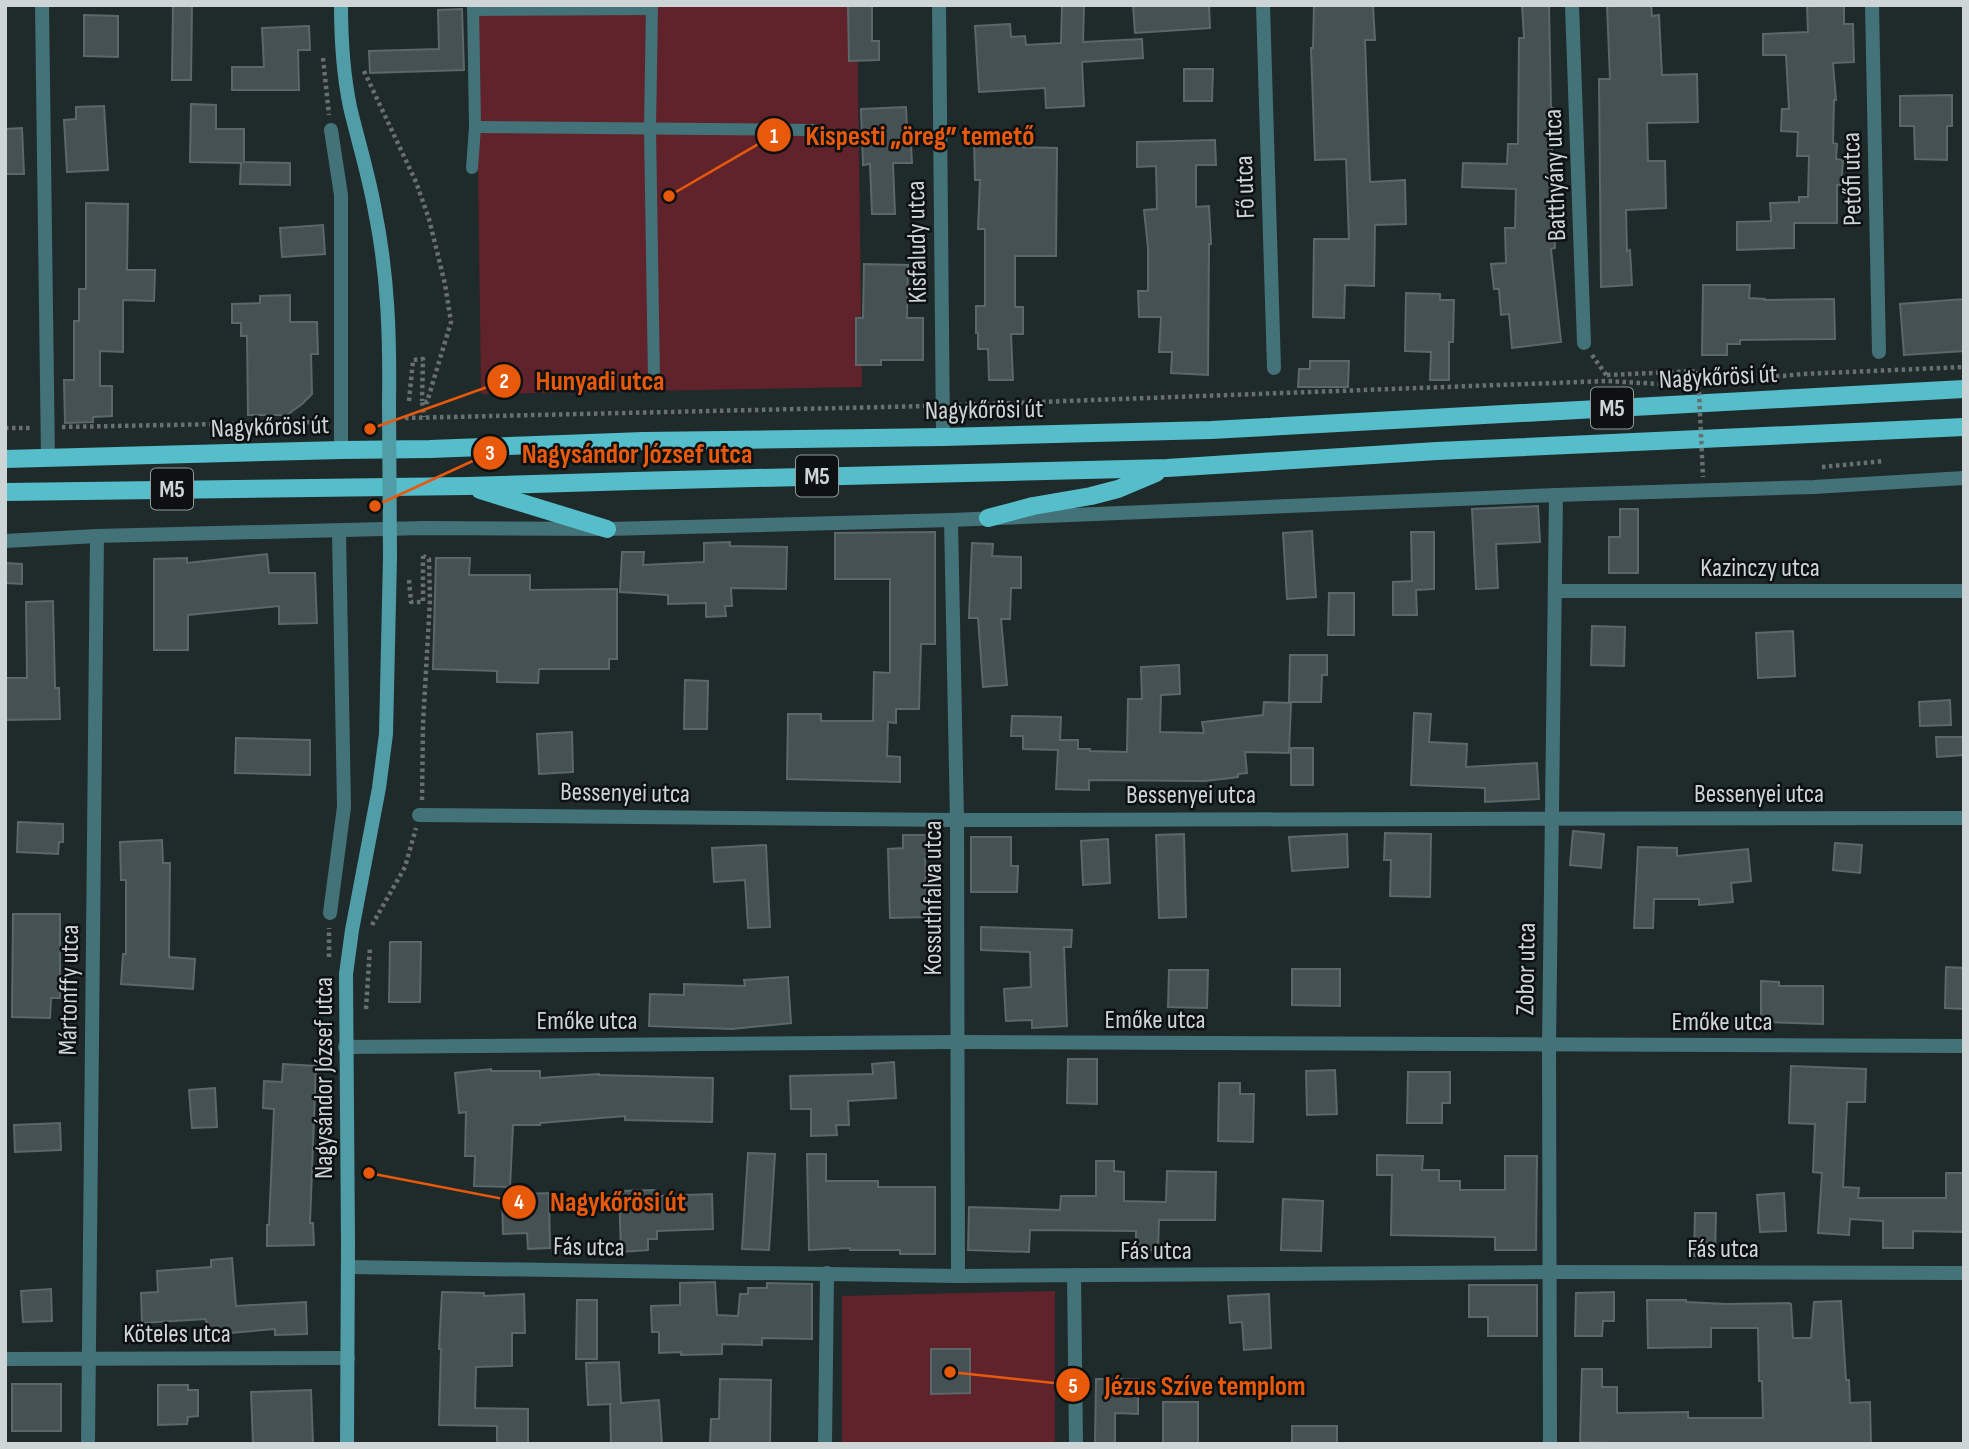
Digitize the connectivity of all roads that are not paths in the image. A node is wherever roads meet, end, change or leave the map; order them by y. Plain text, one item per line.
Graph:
1 (42, 5) edge
2 (341, 5) edge
3 (939, 5) edge
4 (1263, 5) edge
5 (1573, 5) edge
6 (1872, 5) edge
7 (651, 7) edge
8 (473, 8) edge
9 (475, 127) junction
10 (650, 128) junction
11 (331, 130) dead end
12 (813, 130) dead end
13 (472, 168) dead end
14 (1584, 343) road end
15 (1879, 352) dead end
16 (1274, 368) dead end
17 (654, 379) dead end
18 (1964, 389) edge
19 (1964, 427) edge
20 (943, 437) junction
21 (341, 450) junction
22 (5, 459) edge
23 (48, 459) junction
24 (1167, 468) junction
25 (1964, 478) edge
26 (467, 486) junction
27 (5, 492) edge
28 (1556, 495) junction
29 (988, 518) junction
30 (951, 520) junction
31 (607, 529) junction
32 (339, 532) junction
33 (97, 536) junction
34 (5, 541) edge
35 (1555, 591) junction
36 (1964, 591) edge
37 (419, 815) dead end
38 (1552, 817) junction
39 (1964, 818) edge
40 (957, 820) junction
41 (330, 913) dead end
42 (957, 1042) junction
43 (1549, 1046) junction
44 (1964, 1046) edge
45 (345, 1047) junction
46 (348, 1267) junction
47 (1550, 1272) junction
48 (827, 1273) junction
49 (1964, 1273) edge
50 (1074, 1275) junction
51 (958, 1276) junction
52 (89, 1357) junction
53 (348, 1358) junction
54 (5, 1359) edge
55 (88, 1444) edge
56 (347, 1444) edge
57 (825, 1444) edge
58 (1076, 1444) edge
59 (1550, 1444) edge

1 - 23 street
2 - 45 street, Nagysándor József utca, bridge
3 - 20 street, Kisfaludy utca
4 - 16 street, Fő utca
5 - 14 street, Batthyány utca
6 - 15 street, Petőfi utca
7 - 8 lane
7 - 10 lane
8 - 9 lane
9 - 10 lane
9 - 13 lane
10 - 12 lane
10 - 17 lane
11 - 21 street
18 - 20 main road, Nagykőrösi út / M5
19 - 24 main road, M5
20 - 21 main road, Nagykőrösi út / M5
21 - 23 main road, Nagykőrösi út / M5
22 - 23 main road, Nagykőrösi út / M5
24 - 26 main road, M5
24 - 29 main road
25 - 28 street
26 - 27 main road, M5
26 - 31 main road
28 - 29 street
28 - 35 street, Zobor utca
29 - 30 street
30 - 31 street
30 - 40 street, Kossuthfalva utca
31 - 32 street
32 - 33 street
32 - 41 street
33 - 34 street
33 - 52 street, Mártonffy utca
35 - 36 street, Kazinczy utca
35 - 38 street, Zobor utca
37 - 40 street, Bessenyei utca
38 - 39 street, Bessenyei utca
38 - 40 street, Bessenyei utca
38 - 43 street, Zobor utca
40 - 42 street, Kossuthfalva utca
42 - 43 street, Emőke utca
42 - 45 street, Emőke utca
42 - 51 street, Kossuthfalva utca
43 - 44 street, Emőke utca
43 - 47 street, Zobor utca
45 - 46 street, Nagysándor József utca
46 - 48 street, Fás utca
46 - 53 street, Nagysándor József utca
47 - 49 street, Fás utca
47 - 50 street, Fás utca
47 - 59 street, Zobor utca
48 - 51 street, Fás utca
48 - 57 street
50 - 51 street, Fás utca
50 - 58 street
52 - 53 street, Köteles utca
52 - 54 street, Köteles utca
52 - 55 street, Mártonffy utca
53 - 56 street, Nagysándor József utca

